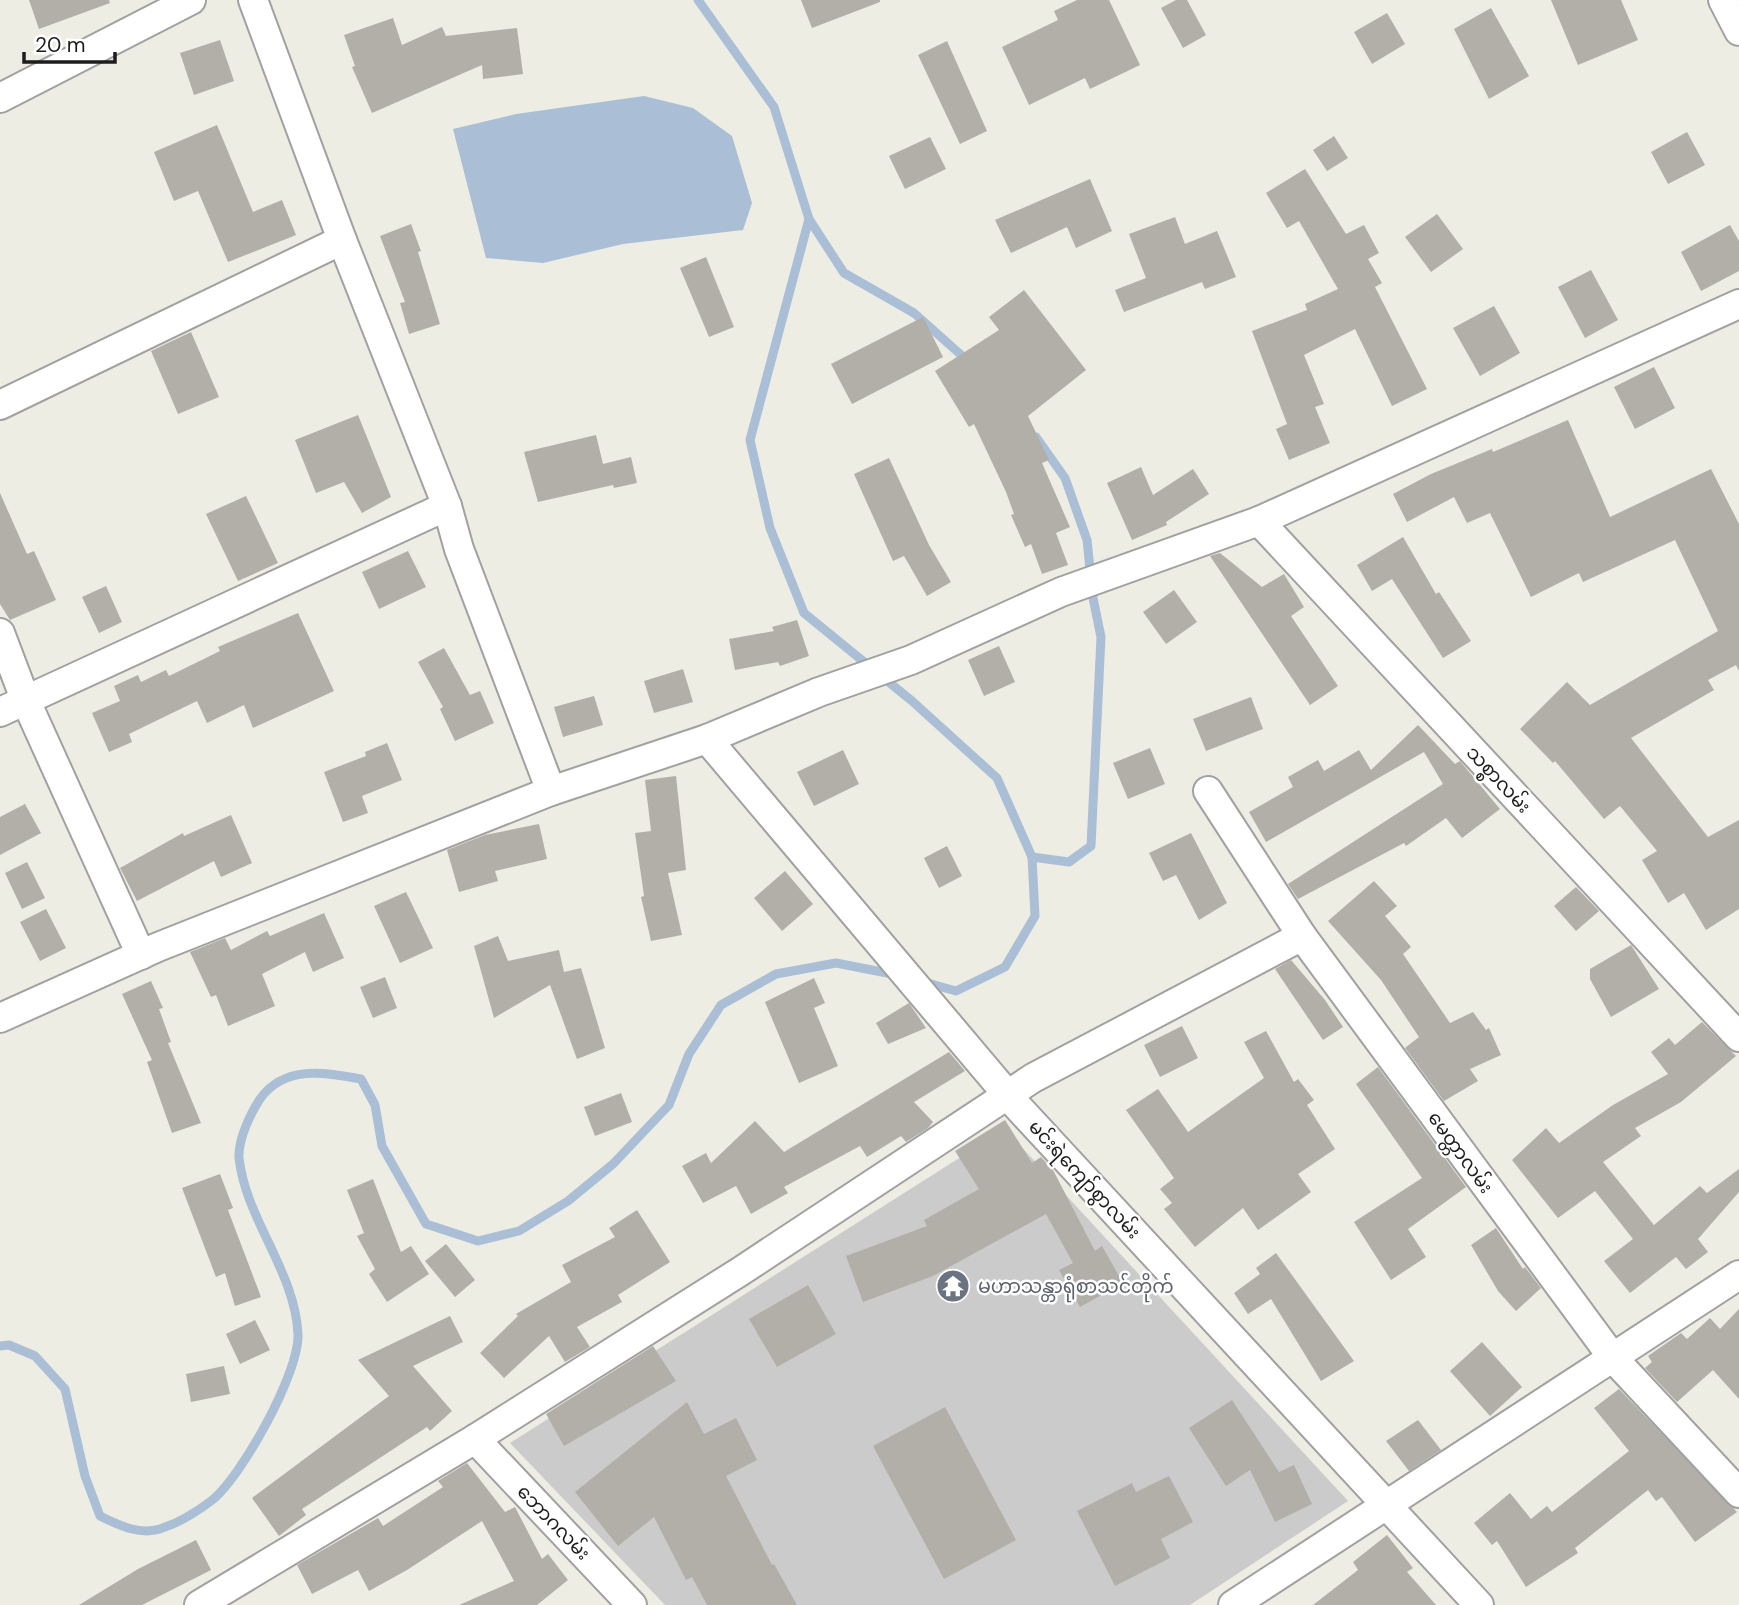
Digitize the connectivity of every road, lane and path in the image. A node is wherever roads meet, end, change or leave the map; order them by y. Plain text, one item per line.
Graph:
1 (191, 0) edge
2 (253, 0) edge
3 (1723, 0) edge
4 (1739, 31) edge
5 (0, 98) edge
6 (342, 240) junction
7 (1739, 304) edge
8 (0, 405) edge
9 (447, 506) junction
10 (1259, 521) junction
11 (0, 634) edge
12 (25, 699) junction
13 (0, 712) edge
14 (708, 739) junction
15 (1208, 791) dead end
16 (551, 792) junction
17 (1302, 936) junction
18 (141, 955) junction
19 (0, 1017) edge
20 (1739, 1037) edge
21 (1008, 1096) junction
22 (1739, 1275) edge
23 (1614, 1357) junction
24 (475, 1439) junction
25 (1739, 1493) edge
26 (1388, 1506) junction
27 (625, 1603) edge
28 (200, 1605) edge
29 (1233, 1605) edge
30 (1479, 1605) edge

1 - 5 street
2 - 6 street
3 - 4 street
6 - 8 street
6 - 9 street
7 - 10 street
9 - 12 street
9 - 16 street
10 - 14 street
10 - 20 street, သစ္စာလမ်း
11 - 12 street
12 - 13 street
12 - 18 street
14 - 16 street
14 - 21 street, မင်းရဲကျော်စွာလမ်း
15 - 17 street, မေတ္တာလမ်း
16 - 18 street
17 - 21 street
17 - 23 street, မေတ္တာလမ်း
18 - 19 street
21 - 24 street
21 - 26 street, မင်းရဲကျော်စွာလမ်း
22 - 23 street
23 - 25 street, မေတ္တာလမ်း
23 - 26 street
24 - 27 street, ဘောဂလမ်း
24 - 28 street
26 - 29 street
26 - 30 street, မင်းရဲကျော်စွာလမ်း

